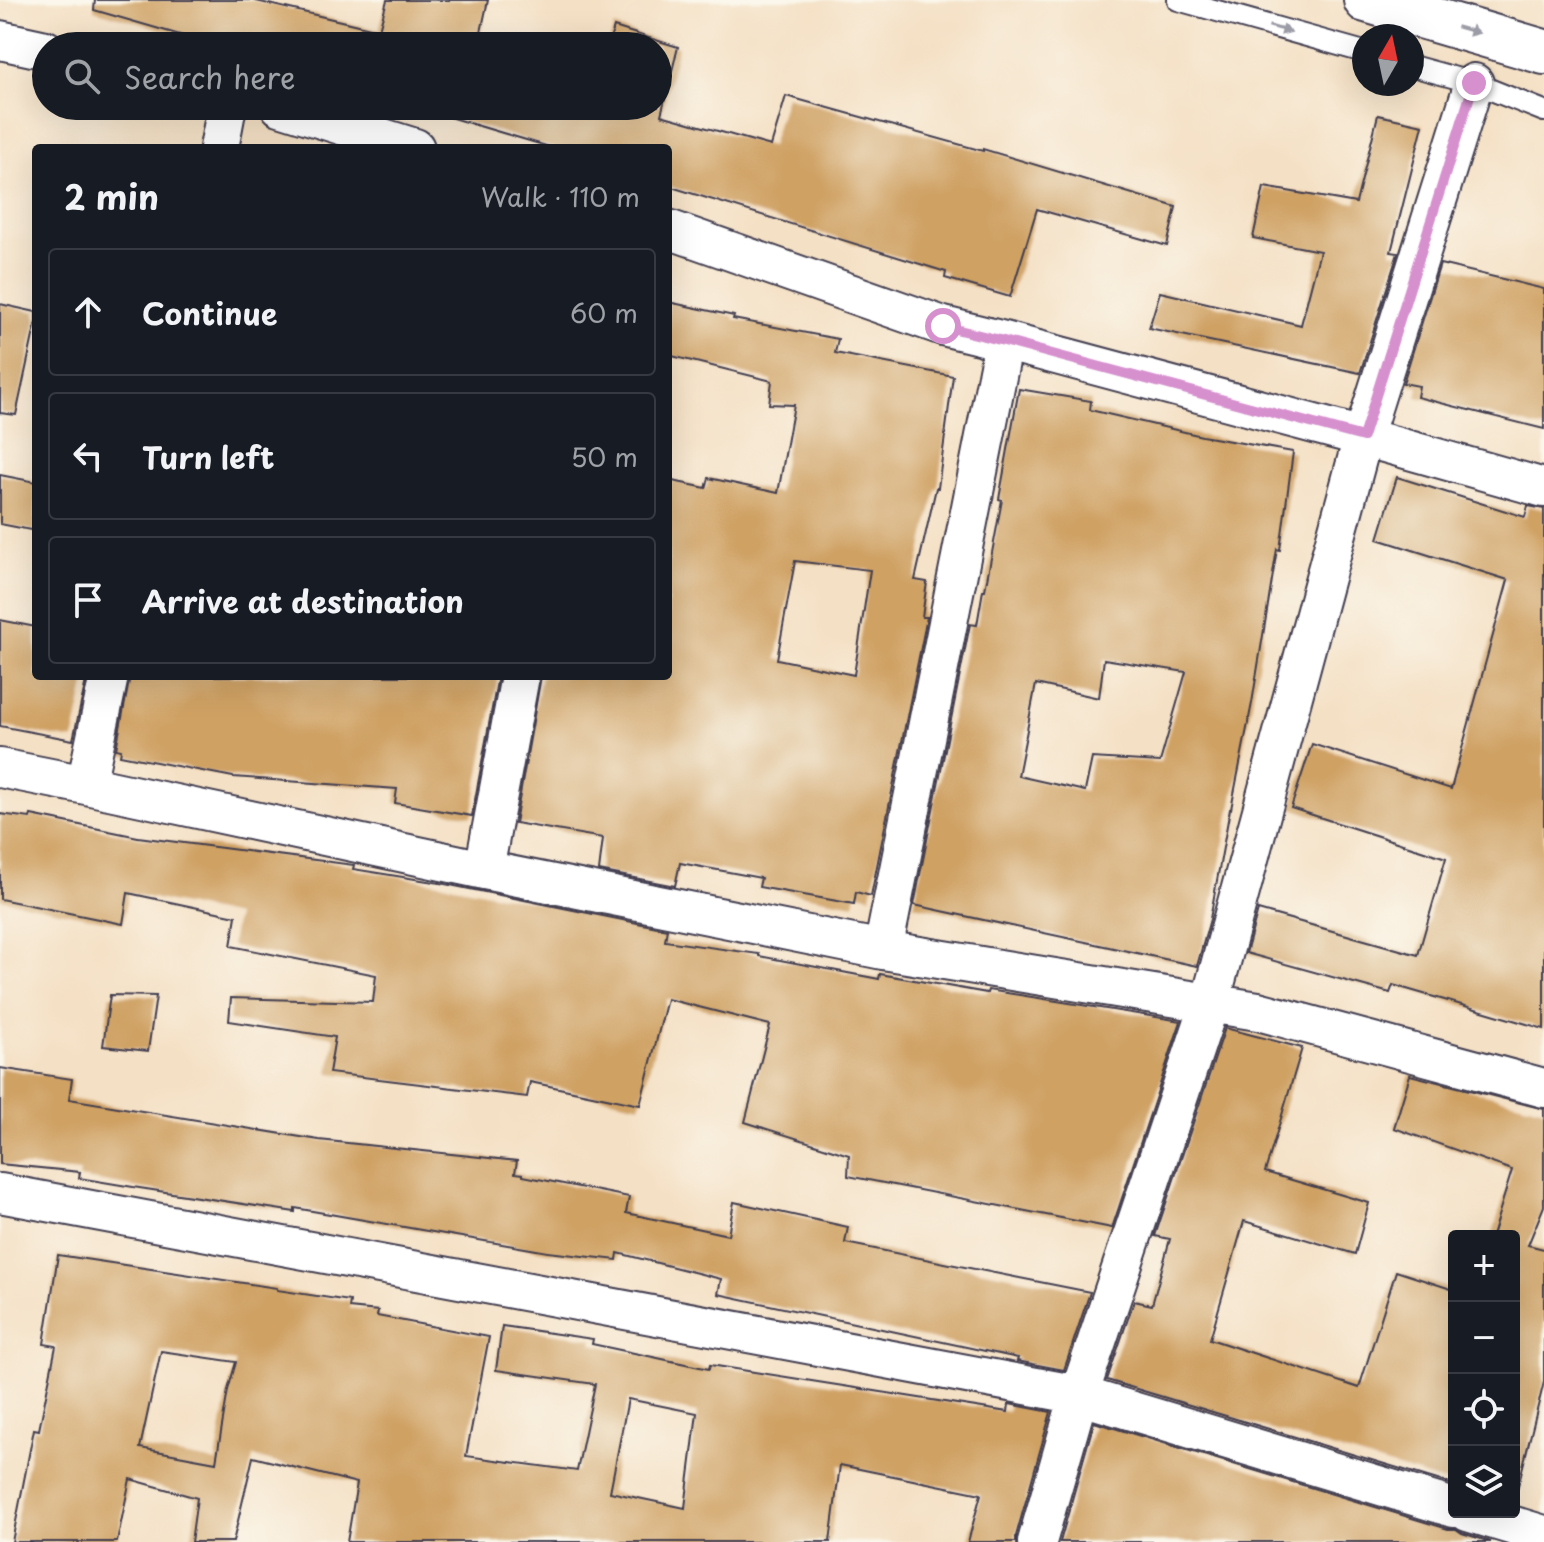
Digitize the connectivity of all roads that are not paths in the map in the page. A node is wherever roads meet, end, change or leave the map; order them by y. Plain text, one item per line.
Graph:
1 (1178, 0) edge
2 (1366, 0) edge
3 (0, 40) edge
4 (32, 47) edge
5 (1352, 49) edge
6 (1544, 52) edge
7 (1424, 69) edge
8 (1474, 83) junction
9 (1544, 111) edge
10 (224, 120) edge
11 (325, 120) edge
12 (220, 144) edge
13 (402, 144) edge
14 (672, 230) edge
15 (1004, 341) junction
16 (1363, 437) junction
17 (1544, 488) edge
18 (108, 680) edge
19 (519, 680) edge
20 (0, 768) edge
21 (86, 785) junction
22 (484, 870) junction
23 (883, 950) junction
24 (1210, 1003) junction
25 (1544, 1088) edge
26 (0, 1193) edge
27 (1079, 1395) junction
28 (1448, 1506) edge
29 (1488, 1518) edge
30 (1544, 1535) edge
31 (1037, 1542) edge

1 -> 5 lane
2 -> 6 main road
3 - 4 street
7 - 8 lane
8 - 9 lane
8 - 16 street
10 - 12 street
11 - 13 street
14 - 15 street
15 - 16 street
15 - 23 street
16 - 17 street
16 - 24 street
18 - 21 street
19 - 22 street
20 - 21 street
21 - 22 street
22 - 23 street
23 - 24 street
24 - 25 street
24 - 27 street
26 - 27 street
27 - 28 street
27 - 31 street
29 - 30 street

